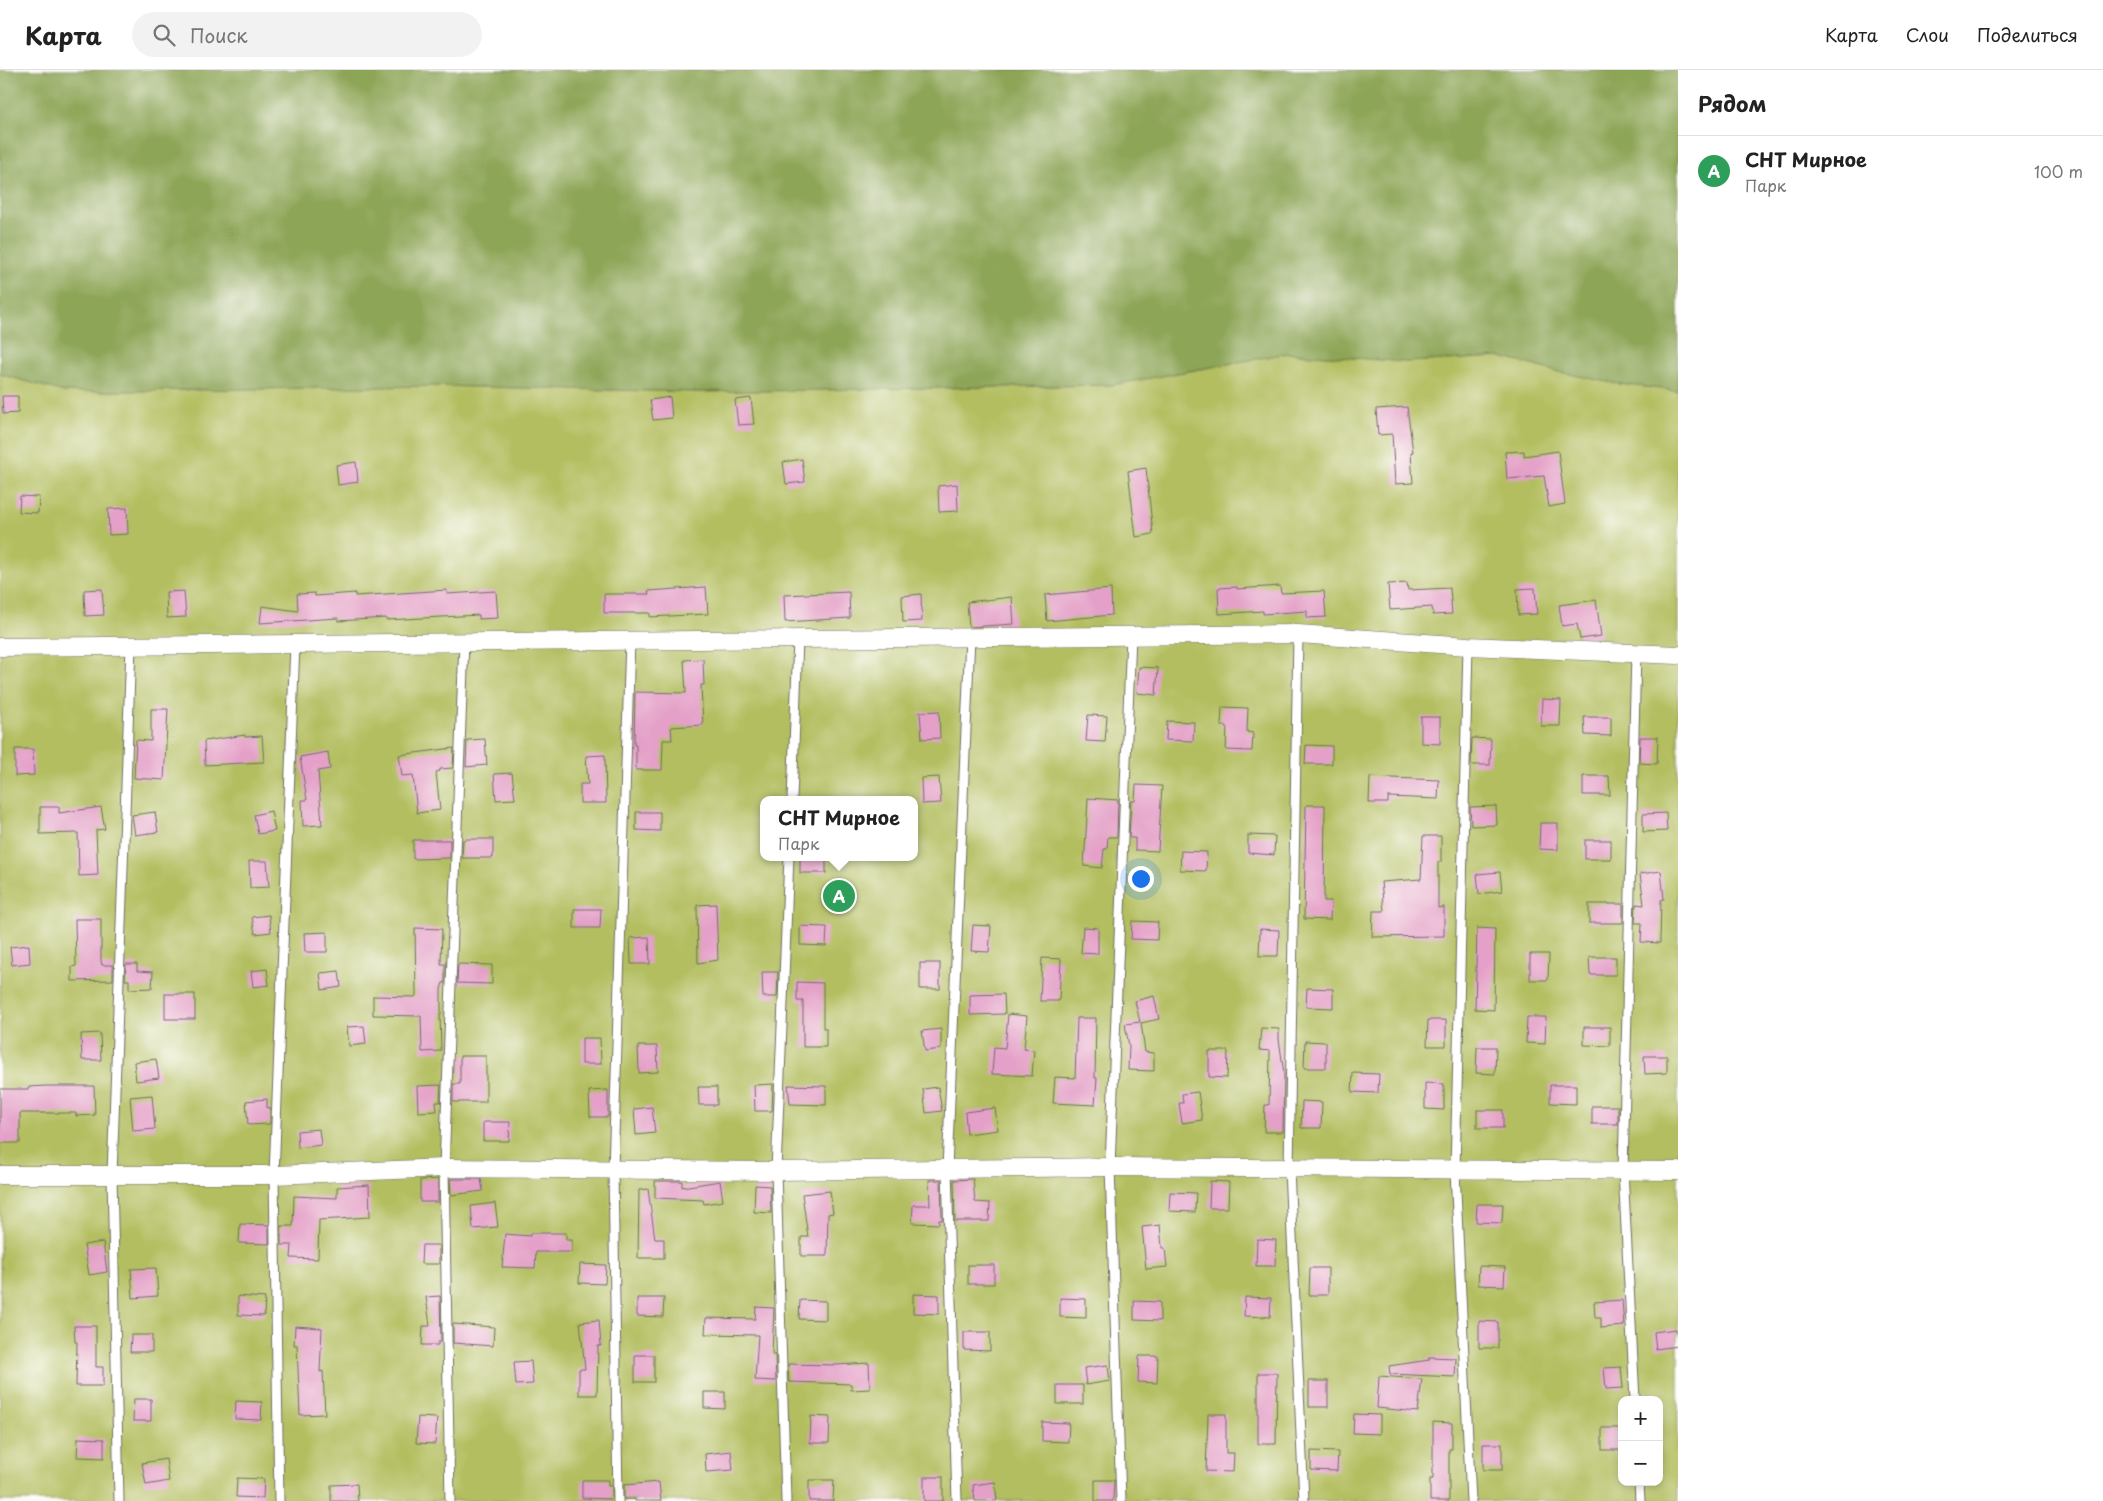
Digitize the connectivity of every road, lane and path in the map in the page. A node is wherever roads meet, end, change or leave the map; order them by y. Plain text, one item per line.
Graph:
1 (1298, 634) junction
2 (1131, 635) junction
3 (970, 637) junction
4 (798, 639) junction
5 (630, 640) junction
6 (464, 642) junction
7 (295, 644) junction
8 (131, 646) junction
9 (1468, 646) junction
10 (0, 647) edge
11 (1636, 653) junction
12 (1678, 655) edge
13 (792, 796) edge
14 (789, 861) edge
15 (1110, 1167) junction
16 (444, 1168) junction
17 (613, 1169) junction
18 (947, 1169) junction
19 (1289, 1169) junction
20 (776, 1171) junction
21 (1455, 1171) junction
22 (1623, 1171) junction
23 (1678, 1172) edge
24 (274, 1174) junction
25 (0, 1175) edge
26 (112, 1175) junction
27 (1635, 1396) edge
28 (1639, 1486) edge
29 (119, 1501) edge
30 (278, 1501) edge
31 (450, 1501) edge
32 (618, 1501) edge
33 (786, 1501) edge
34 (957, 1501) edge
35 (1121, 1501) edge
36 (1304, 1501) edge
37 (1471, 1501) edge
38 (1640, 1501) edge

1 - 2 street
1 - 9 street
1 - 19 lane
2 - 3 street
2 - 15 lane
3 - 4 street
3 - 18 lane
4 - 5 street
4 - 13 lane
5 - 6 street
5 - 17 lane
6 - 7 street
6 - 16 lane
7 - 8 street
7 - 24 lane
8 - 10 street
8 - 26 lane
9 - 11 street
9 - 21 lane
11 - 12 street
11 - 22 lane
14 - 20 lane
15 - 18 street
15 - 19 street
15 - 35 lane
16 - 17 street
16 - 24 street
16 - 31 lane
17 - 20 street
17 - 32 lane
18 - 20 street
18 - 34 lane
19 - 21 street
19 - 36 lane
20 - 33 lane
21 - 22 street
21 - 37 lane
22 - 23 street
22 - 27 lane
24 - 26 street
24 - 30 lane
25 - 26 street
26 - 29 lane
28 - 38 lane

